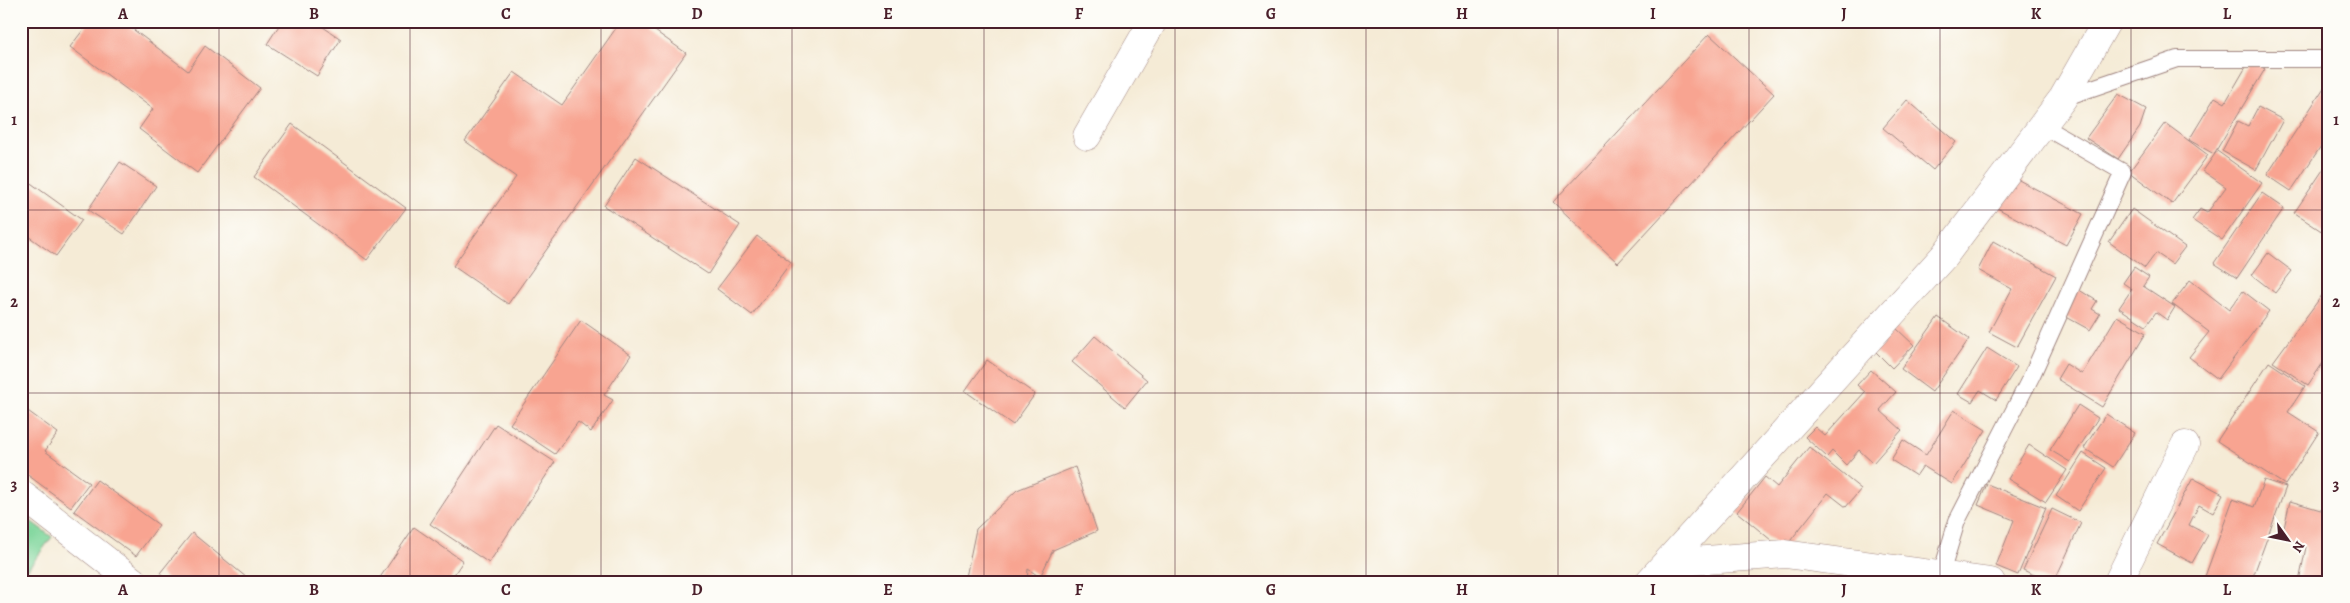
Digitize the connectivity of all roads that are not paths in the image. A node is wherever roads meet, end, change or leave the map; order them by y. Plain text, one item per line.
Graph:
1 (1153, 21) edge
2 (2107, 21) edge
3 (2329, 60) edge
4 (2064, 98) junction
5 (2043, 126) junction
6 (1087, 136) dead end
7 (2185, 445) dead end
8 (21, 494) edge
9 (1658, 572) edge
10 (1953, 578) edge
11 (134, 582) edge
12 (1991, 582) edge
13 (2118, 582) edge

1 - 6 street
2 - 4 street
3 - 4 lane
4 - 5 street
5 - 9 street
5 - 10 lane
7 - 13 street
8 - 11 street
9 - 10 street
10 - 12 street

